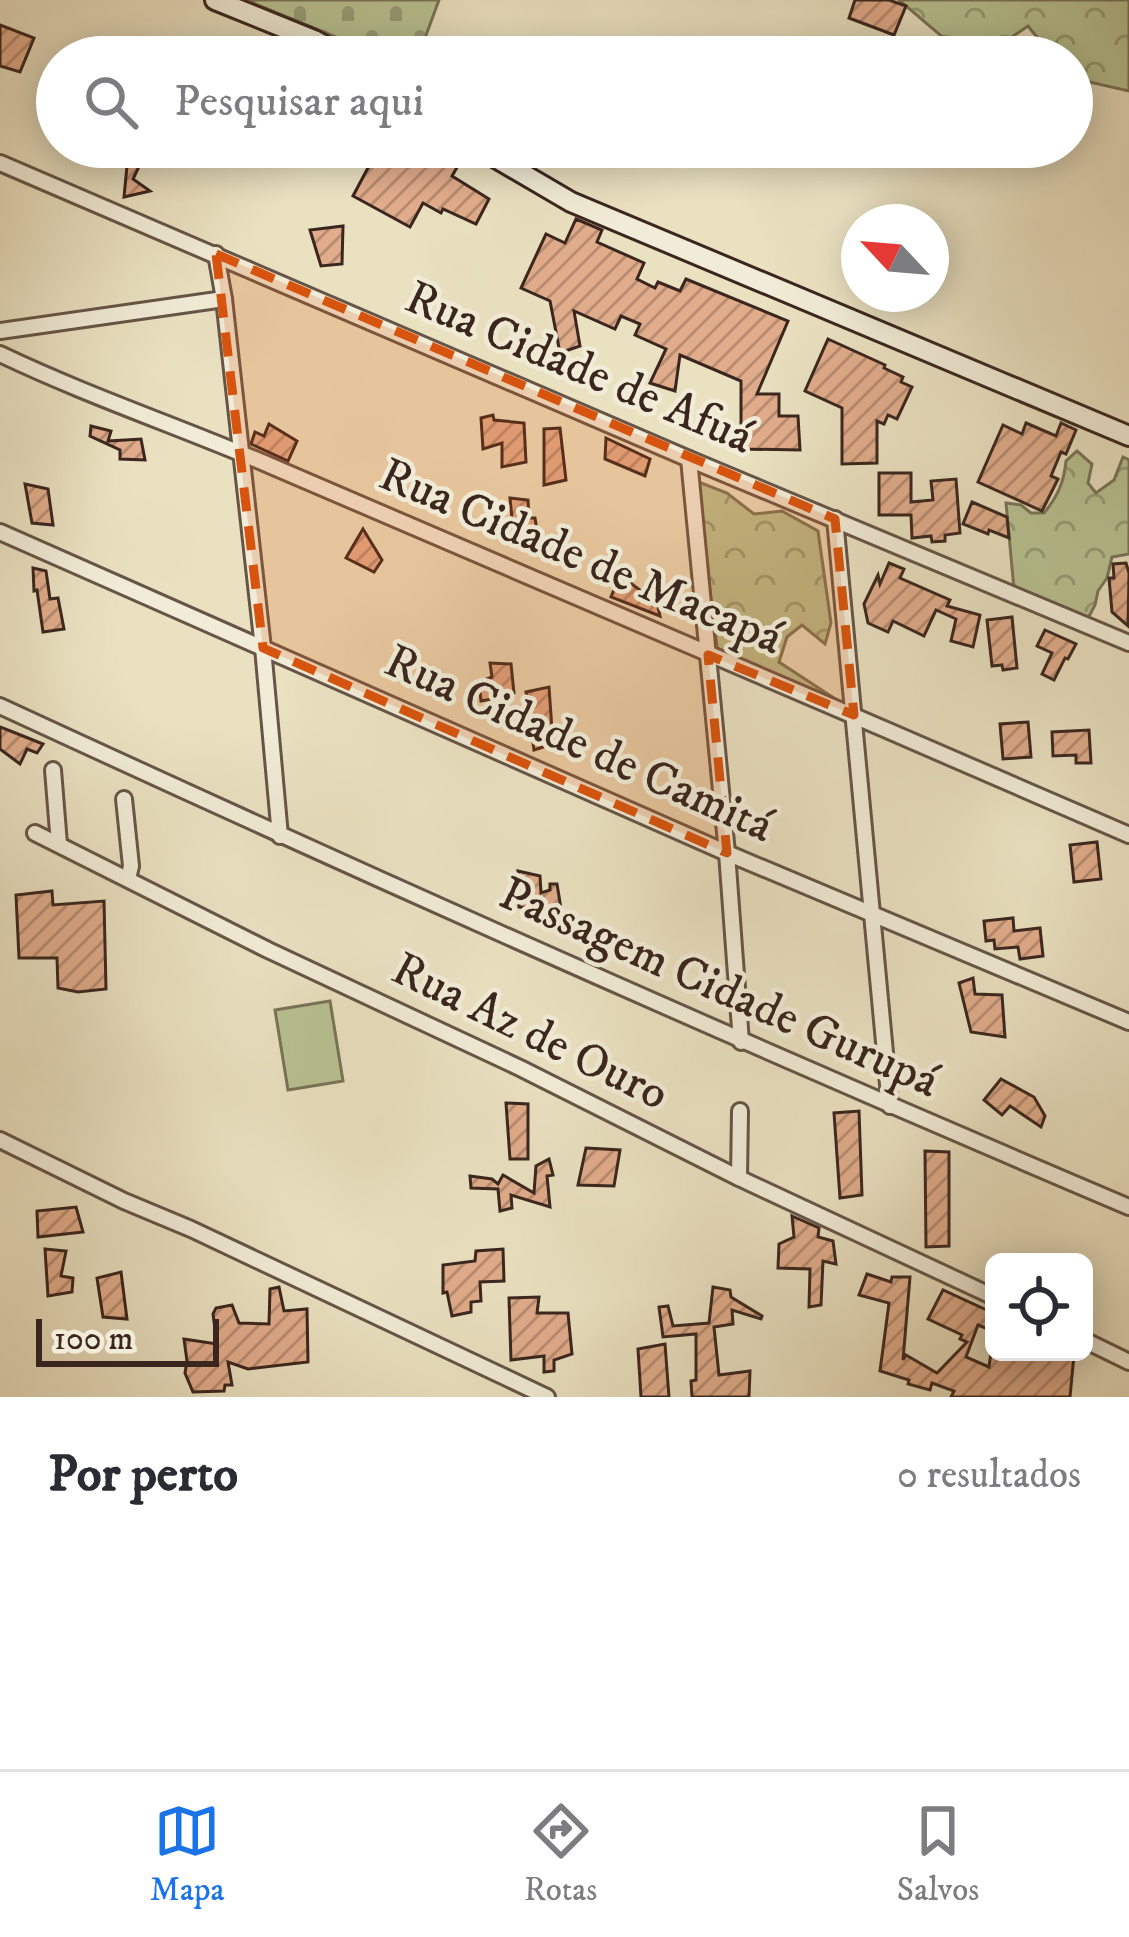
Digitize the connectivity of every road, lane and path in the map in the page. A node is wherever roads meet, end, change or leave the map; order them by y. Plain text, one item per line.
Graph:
1 (215, 0) edge
2 (304, 36) edge
3 (0, 163) edge
4 (513, 168) edge
5 (216, 254) junction
6 (224, 299) junction
7 (0, 332) edge
8 (0, 354) edge
9 (1129, 436) edge
10 (241, 453) junction
11 (689, 459) junction
12 (835, 519) junction
13 (0, 532) edge
14 (1129, 644) edge
15 (262, 648) junction
16 (708, 656) junction
17 (0, 706) edge
18 (854, 715) junction
19 (53, 770) dead end
20 (124, 799) dead end
21 (35, 833) dead end
22 (280, 836) junction
23 (1129, 836) edge
24 (59, 844) junction
25 (727, 853) junction
26 (128, 879) junction
27 (871, 913) junction
28 (1129, 1022) edge
29 (741, 1042) junction
30 (890, 1106) junction
31 (740, 1111) dead end
32 (0, 1140) edge
33 (739, 1178) junction
34 (1129, 1208) edge
35 (985, 1293) edge
36 (1093, 1344) edge
37 (1129, 1362) edge
38 (548, 1397) edge

1 - 2 main road
3 - 5 street, Rua Cidade de Afuá
4 - 9 main road
5 - 6 street
5 - 11 street, Rua Cidade de Afuá
6 - 7 street
6 - 10 street
8 - 10 street, Rua Cidade de Macapá
10 - 15 street
10 - 16 street, Rua Cidade de Macapá
11 - 12 street, Rua Cidade de Afuá
11 - 16 street
12 - 14 street, Rua Cidade de Afuá
12 - 18 street
13 - 15 street, Rua Cidade de Camitá
15 - 22 street
15 - 25 street, Rua Cidade de Camitá
16 - 18 street, Rua Cidade de Macapá
16 - 25 street
17 - 22 street, Passagem Cidade Gurupá
18 - 23 street, Rua Cidade de Macapá
18 - 27 street
19 - 24 street
20 - 26 street
21 - 24 street, Rua Az de Ouro
22 - 29 street, Passagem Cidade Gurupá
24 - 26 street, Rua Az de Ouro
25 - 27 street, Rua Cidade de Camitá
25 - 29 street
26 - 33 street, Rua Az de Ouro
27 - 28 street, Rua Cidade de Camitá
27 - 30 street
29 - 30 street, Passagem Cidade Gurupá
30 - 34 street, Passagem Cidade Gurupá
31 - 33 street
32 - 38 street
33 - 35 street, Rua Az de Ouro
36 - 37 street

